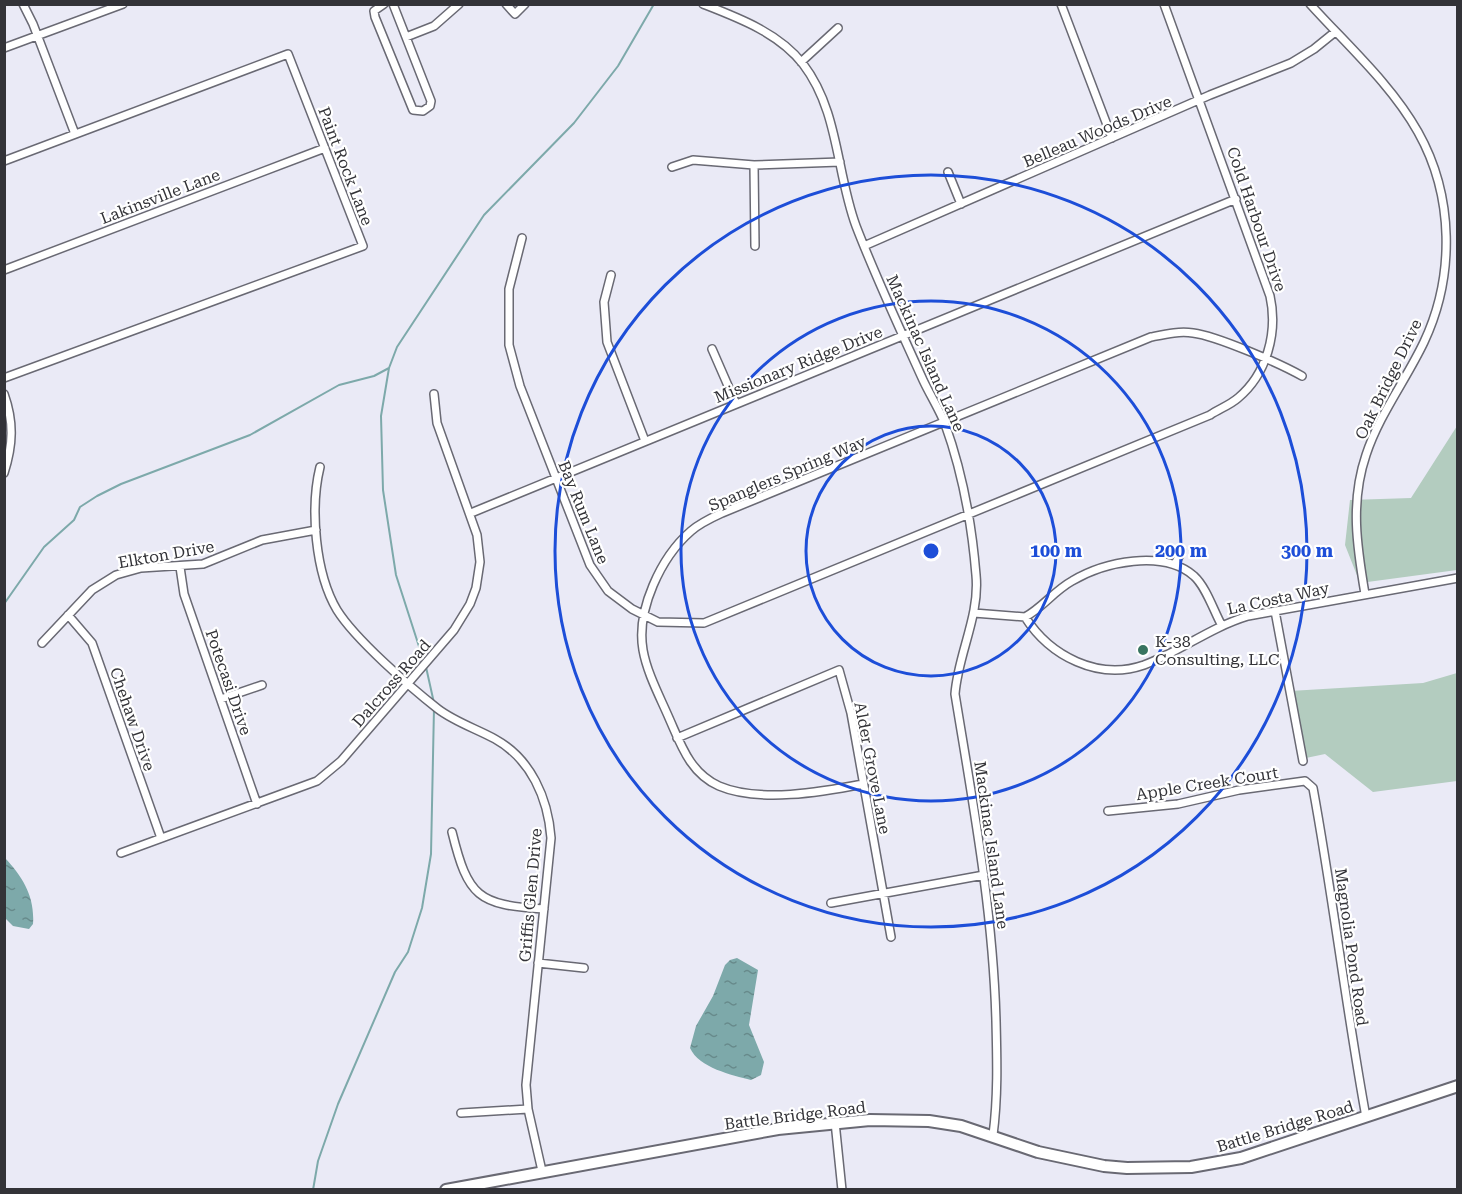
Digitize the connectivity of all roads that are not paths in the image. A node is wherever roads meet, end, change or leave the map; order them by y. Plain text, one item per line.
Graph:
1 (23, 4) edge
2 (123, 4) edge
3 (384, 4) edge
4 (393, 4) edge
5 (459, 4) edge
6 (506, 4) edge
7 (525, 4) edge
8 (703, 4) edge
9 (727, 4) edge
10 (1061, 4) edge
11 (1164, 4) edge
12 (1310, 4) edge
13 (724, 12) junction
14 (838, 28) dead end
15 (1335, 32) junction
16 (38, 36) junction
17 (406, 37) junction
18 (4, 48) edge
19 (801, 62) junction
20 (1200, 101) junction
21 (75, 134) junction
22 (1112, 138) junction
23 (325, 148) junction
24 (4, 161) edge
25 (840, 162) junction
26 (754, 165) junction
27 (672, 167) dead end
28 (948, 172) dead end
29 (1236, 199) junction
30 (961, 204) junction
31 (522, 238) dead end
32 (755, 246) dead end
33 (864, 246) junction
34 (4, 270) edge
35 (611, 275) dead end
36 (904, 335) junction
37 (712, 349) dead end
38 (1265, 359) junction
39 (1302, 376) dead end
40 (4, 378) edge
41 (4, 393) edge
42 (434, 394) dead end
43 (736, 404) junction
44 (944, 423) junction
45 (645, 441) junction
46 (320, 467) dead end
47 (4, 473) edge
48 (556, 480) junction
49 (471, 513) junction
50 (966, 516) junction
51 (316, 530) junction
52 (1182, 551) dead end
53 (1175, 564) junction
54 (180, 567) junction
55 (1458, 578) edge
56 (1365, 594) junction
57 (1275, 611) junction
58 (974, 613) junction
59 (68, 615) junction
60 (645, 615) junction
61 (1024, 617) junction
62 (1221, 624) junction
63 (42, 643) dead end
64 (410, 682) junction
65 (262, 685) dead end
66 (221, 699) junction
67 (677, 738) junction
68 (1303, 760) dead end
69 (1309, 783) joint
70 (863, 784) junction
71 (258, 804) junction
72 (1108, 811) dead end
73 (452, 832) dead end
74 (161, 838) junction
75 (121, 853) dead end
76 (984, 875) junction
77 (883, 894) junction
78 (831, 903) dead end
79 (544, 909) junction
80 (891, 937) dead end
81 (538, 963) junction
82 (584, 969) dead end
83 (1458, 1086) edge
84 (528, 1109) junction
85 (461, 1113) dead end
86 (1366, 1117) junction
87 (835, 1122) junction
88 (993, 1135) junction
89 (542, 1171) junction
90 (446, 1190) edge
91 (842, 1190) edge

1 - 16 street
2 - 16 street
3 - 17 street
4 - 17 street
5 - 17 street
6 - 7 street
8 - 13 street, Mackinac Island Lane
9 - 13 street
10 - 22 street
11 - 20 street, Cold Harbour Drive
12 - 15 street, Oak Bridge Drive
13 - 19 street, Mackinac Island Lane
14 - 19 street
15 - 20 street, Belleau Woods Drive
15 - 56 street, Oak Bridge Drive
16 - 18 street
16 - 21 street
19 - 25 street, Mackinac Island Lane
20 - 22 street, Belleau Woods Drive
20 - 29 street, Cold Harbour Drive
21 - 23 street, Paint Rock Lane
21 - 24 street, Paint Rock Lane
22 - 30 street, Belleau Woods Drive
23 - 34 street, Lakinsville Lane
23 - 40 street, Paint Rock Lane
25 - 26 street
25 - 33 street, Mackinac Island Lane
26 - 27 street
26 - 32 street
28 - 30 street
29 - 36 street, Missionary Ridge Drive
29 - 38 street, Cold Harbour Drive
30 - 33 street, Belleau Woods Drive
31 - 48 street, Bay Rum Lane
33 - 36 street, Mackinac Island Lane
35 - 45 street
36 - 43 street, Missionary Ridge Drive
36 - 44 street, Mackinac Island Lane
37 - 43 street
38 - 39 street, Spanglers Spring Way
38 - 44 street, Spanglers Spring Way
38 - 50 street, Cold Harbour Drive
41 - 47 street
42 - 49 street, Dalcross Road
43 - 45 street, Missionary Ridge Drive
44 - 50 street, Mackinac Island Lane
44 - 60 street, Spanglers Spring Way
45 - 48 street, Missionary Ridge Drive
46 - 51 street, Griffis Glen Drive
48 - 49 street, Missionary Ridge Drive
48 - 60 street, Bay Rum Lane
49 - 64 street, Dalcross Road
50 - 58 street, Mackinac Island Lane
50 - 60 street, Bay Rum Lane
51 - 54 street, Elkton Drive
51 - 64 street, Griffis Glen Drive
52 - 53 street
53 - 61 street
53 - 62 street
54 - 59 street, Elkton Drive
54 - 66 street, Potecasi Drive
55 - 56 street, La Costa Way
56 - 57 street, La Costa Way
57 - 62 street, La Costa Way
57 - 68 street
58 - 61 street
58 - 76 street, Mackinac Island Lane
59 - 63 street, Elkton Drive
59 - 74 street, Chehaw Drive
60 - 67 street, Spanglers Spring Way
61 - 62 street, La Costa Way
64 - 71 street, Dalcross Road
64 - 79 street, Griffis Glen Drive
65 - 66 street
66 - 71 street, Potecasi Drive
67 - 70 street, Spanglers Spring Way
67 - 70 street, Alder Grove Lane
69 - 72 street, Apple Creek Court
69 - 86 street, Magnolia Pond Road
70 - 77 street, Alder Grove Lane
71 - 74 street, Dalcross Road
73 - 79 street
74 - 75 street, Dalcross Road
76 - 77 street
76 - 88 street, Mackinac Island Lane
77 - 78 street
77 - 80 street, Alder Grove Lane
79 - 81 street, Griffis Glen Drive
81 - 82 street
81 - 84 street, Griffis Glen Drive
83 - 86 street, Battle Bridge Road
84 - 85 street
84 - 89 street, Griffis Glen Drive
86 - 88 street, Battle Bridge Road
87 - 88 street, Battle Bridge Road
87 - 89 street, Battle Bridge Road
87 - 91 street
89 - 90 street, Battle Bridge Road

